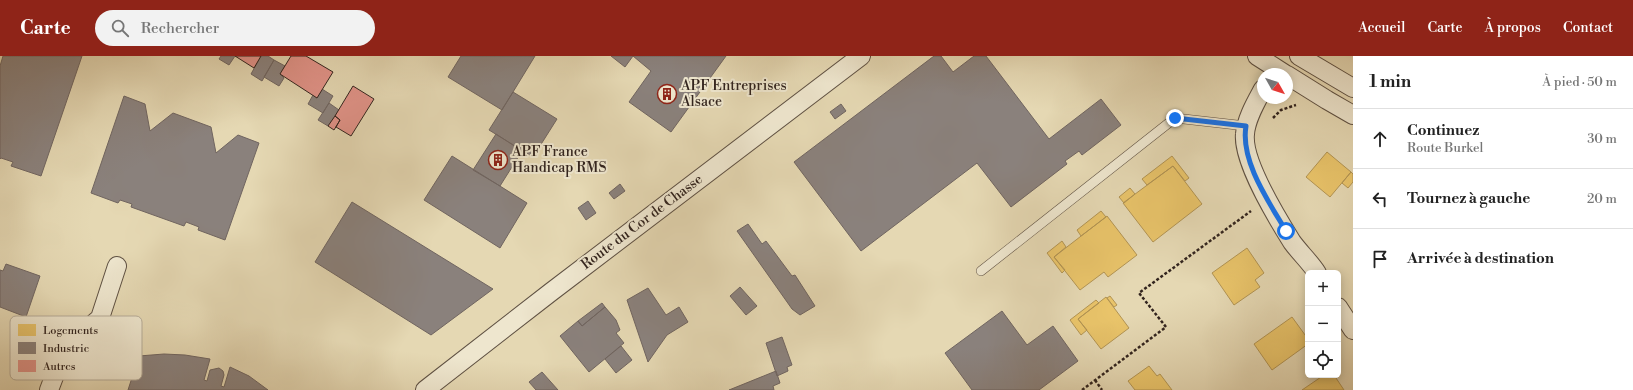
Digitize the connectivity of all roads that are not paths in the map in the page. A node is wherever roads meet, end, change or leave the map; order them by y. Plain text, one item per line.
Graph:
1 (861, 56) edge
2 (1257, 56) edge
3 (1299, 56) edge
4 (1279, 68) edge
5 (1293, 77) edge
6 (1353, 88) edge
7 (1257, 102) edge
8 (1353, 115) edge
9 (1246, 126) junction
10 (118, 266) dead end
11 (1315, 270) edge
12 (981, 271) dead end
13 (1341, 312) edge
14 (101, 316) edge
15 (1353, 330) edge
16 (53, 380) edge
17 (49, 390) edge
18 (425, 390) edge

1 - 18 street, Route du Cor de Chasse
2 - 4 street
3 - 6 street
5 - 8 street
7 - 9 street
9 - 11 street
9 - 12 lane
10 - 14 street
13 - 15 street
16 - 17 street

